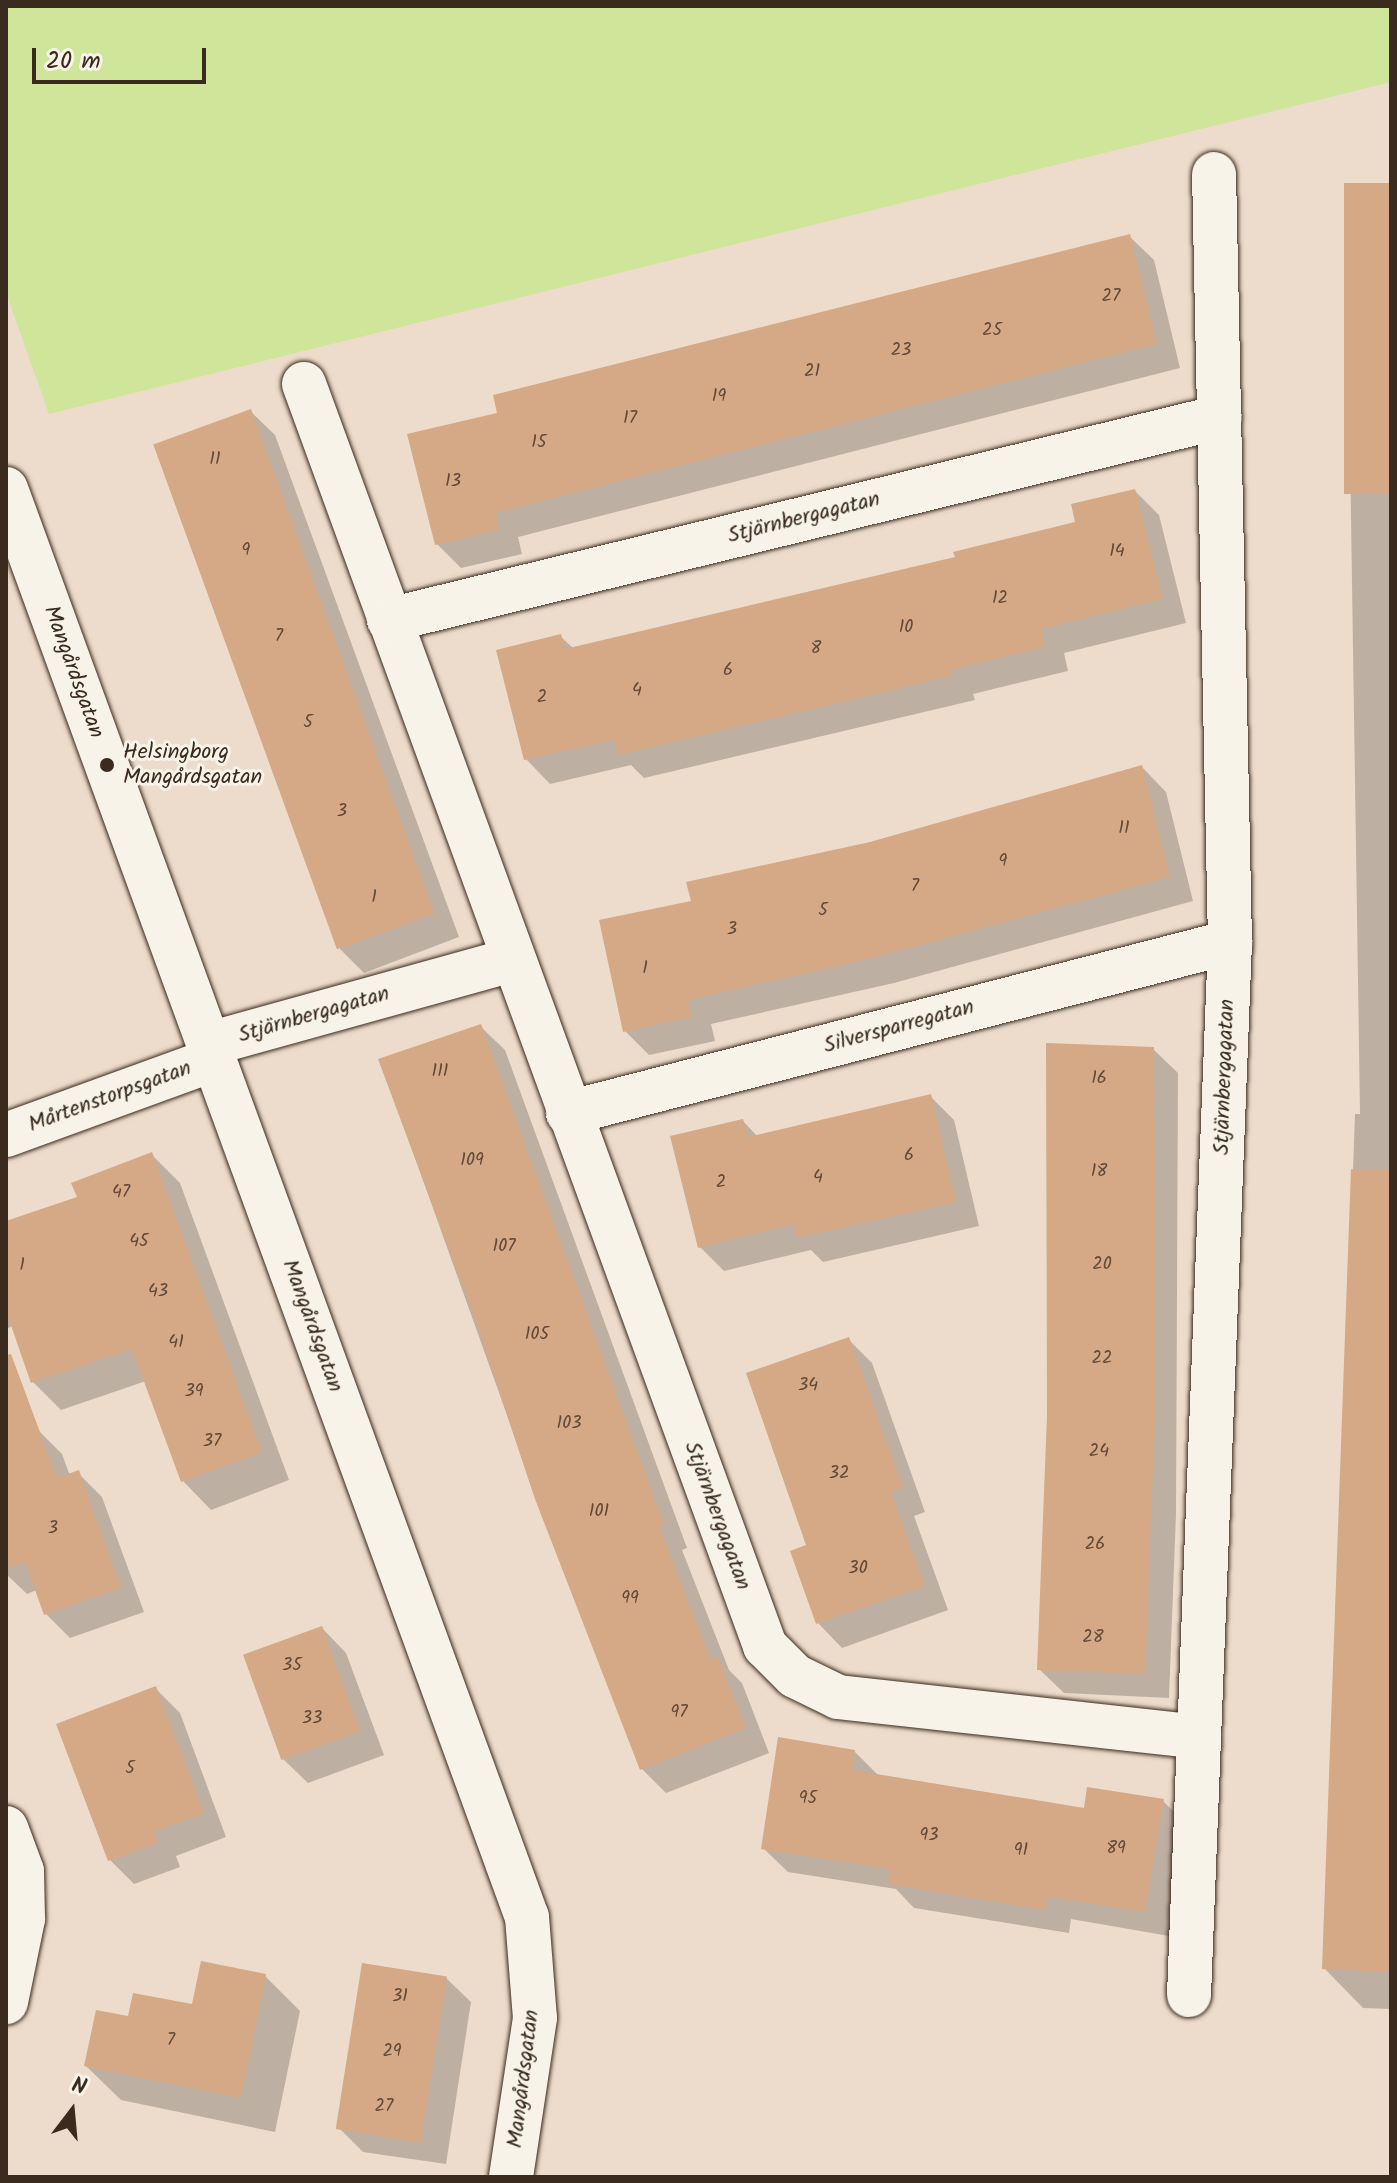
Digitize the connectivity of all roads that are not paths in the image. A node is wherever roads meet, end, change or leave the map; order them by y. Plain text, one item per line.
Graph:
1 (1214, 174) dead end
2 (304, 384) dead end
3 (1220, 417) junction
4 (6, 489) edge
5 (389, 620) junction
6 (1230, 942) junction
7 (512, 960) junction
8 (212, 1052) junction
9 (568, 1113) junction
10 (6, 1135) edge
11 (1199, 1737) junction
12 (6, 1828) edge
13 (1189, 1995) dead end
14 (6, 2002) edge
15 (511, 2177) edge

1 - 3 street, Stjärnbergagatan
2 - 5 street, Stjärnbergagatan
3 - 5 street, Stjärnbergagatan
3 - 6 street, Stjärnbergagatan
4 - 8 street, Mangårdsgatan
5 - 7 street, Stjärnbergagatan
6 - 9 street, Silversparregatan
6 - 11 street, Stjärnbergagatan
7 - 8 street, Stjärnbergagatan
7 - 9 street, Stjärnbergagatan
8 - 10 street, Mårtenstorpsgatan
8 - 15 street, Mangårdsgatan
9 - 11 street, Stjärnbergagatan
11 - 13 street, Stjärnbergagatan
12 - 14 street

